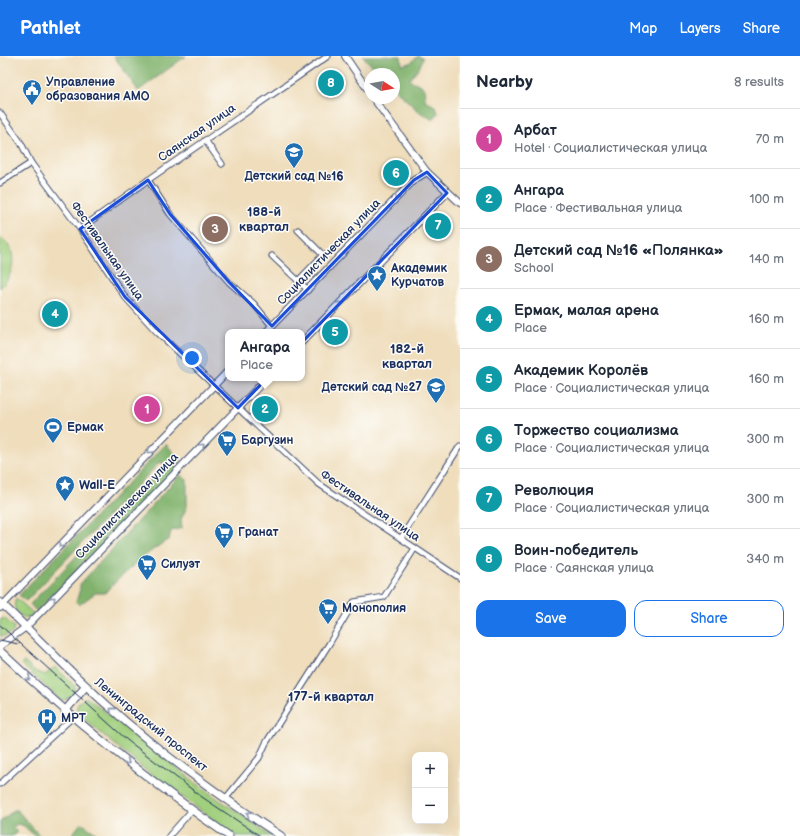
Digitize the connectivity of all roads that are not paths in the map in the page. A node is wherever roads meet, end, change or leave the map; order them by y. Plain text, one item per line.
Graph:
1 (328, 56) edge
2 (344, 56) edge
3 (364, 84) edge
4 (377, 104) edge
5 (0, 113) edge
6 (205, 140) junction
7 (32, 163) junction
8 (222, 164) dead end
9 (427, 172) junction
10 (148, 180) junction
11 (0, 183) edge
12 (447, 192) junction
13 (460, 203) edge
14 (80, 229) junction
15 (298, 230) dead end
16 (272, 256) dead end
17 (298, 281) junction
18 (308, 290) junction
19 (272, 326) junction
20 (269, 329) edge
21 (305, 339) edge
22 (225, 374) edge
23 (264, 381) edge
24 (214, 386) junction
25 (238, 408) junction
26 (460, 446) edge
27 (401, 538) junction
28 (415, 548) junction
29 (460, 578) edge
30 (1, 605) edge
31 (26, 627) junction
32 (0, 646) edge
33 (0, 651) edge
34 (86, 686) junction
35 (65, 711) junction
36 (73, 717) junction
37 (0, 784) edge
38 (226, 798) junction
39 (192, 810) junction
40 (169, 836) edge
41 (229, 836) edge
42 (281, 836) edge

1 - 6 street, Саянская улица
2 - 3 street
4 - 9 street
5 - 7 street, Фестивальная улица
6 - 8 street
6 - 10 street, Саянская улица
7 - 11 street
7 - 14 street, Фестивальная улица
9 - 12 street
9 -> 18 street, Социалистическая улица
10 - 14 street, Саянская улица
10 - 19 street
12 - 13 street
21 -> 12 street
14 - 24 street, Фестивальная улица
15 - 17 street
16 - 17 street
17 - 18 street
18 - 19 street, Социалистическая улица
19 - 20 street, Социалистическая улица
22 - 24 street, Социалистическая улица
23 - 25 street, Социалистическая улица
24 - 25 street, Фестивальная улица
24 -> 30 street, Социалистическая улица
25 - 27 street, Фестивальная улица
31 -> 25 street, Социалистическая улица
26 - 27 street
27 - 28 street, Фестивальная улица
28 - 29 street, Фестивальная улица
28 - 38 street
30 - 31 main road, Ленинградский проспект
31 - 32 street, Социалистическая улица
31 - 34 main road, Ленинградский проспект
33 -> 35 main road
34 - 35 main road
38 -> 34 main road, Ленинградский проспект
35 - 36 main road
36 - 37 street
36 -> 39 main road
42 -> 38 main road, Ленинградский проспект
39 - 40 street
39 - 41 main road

